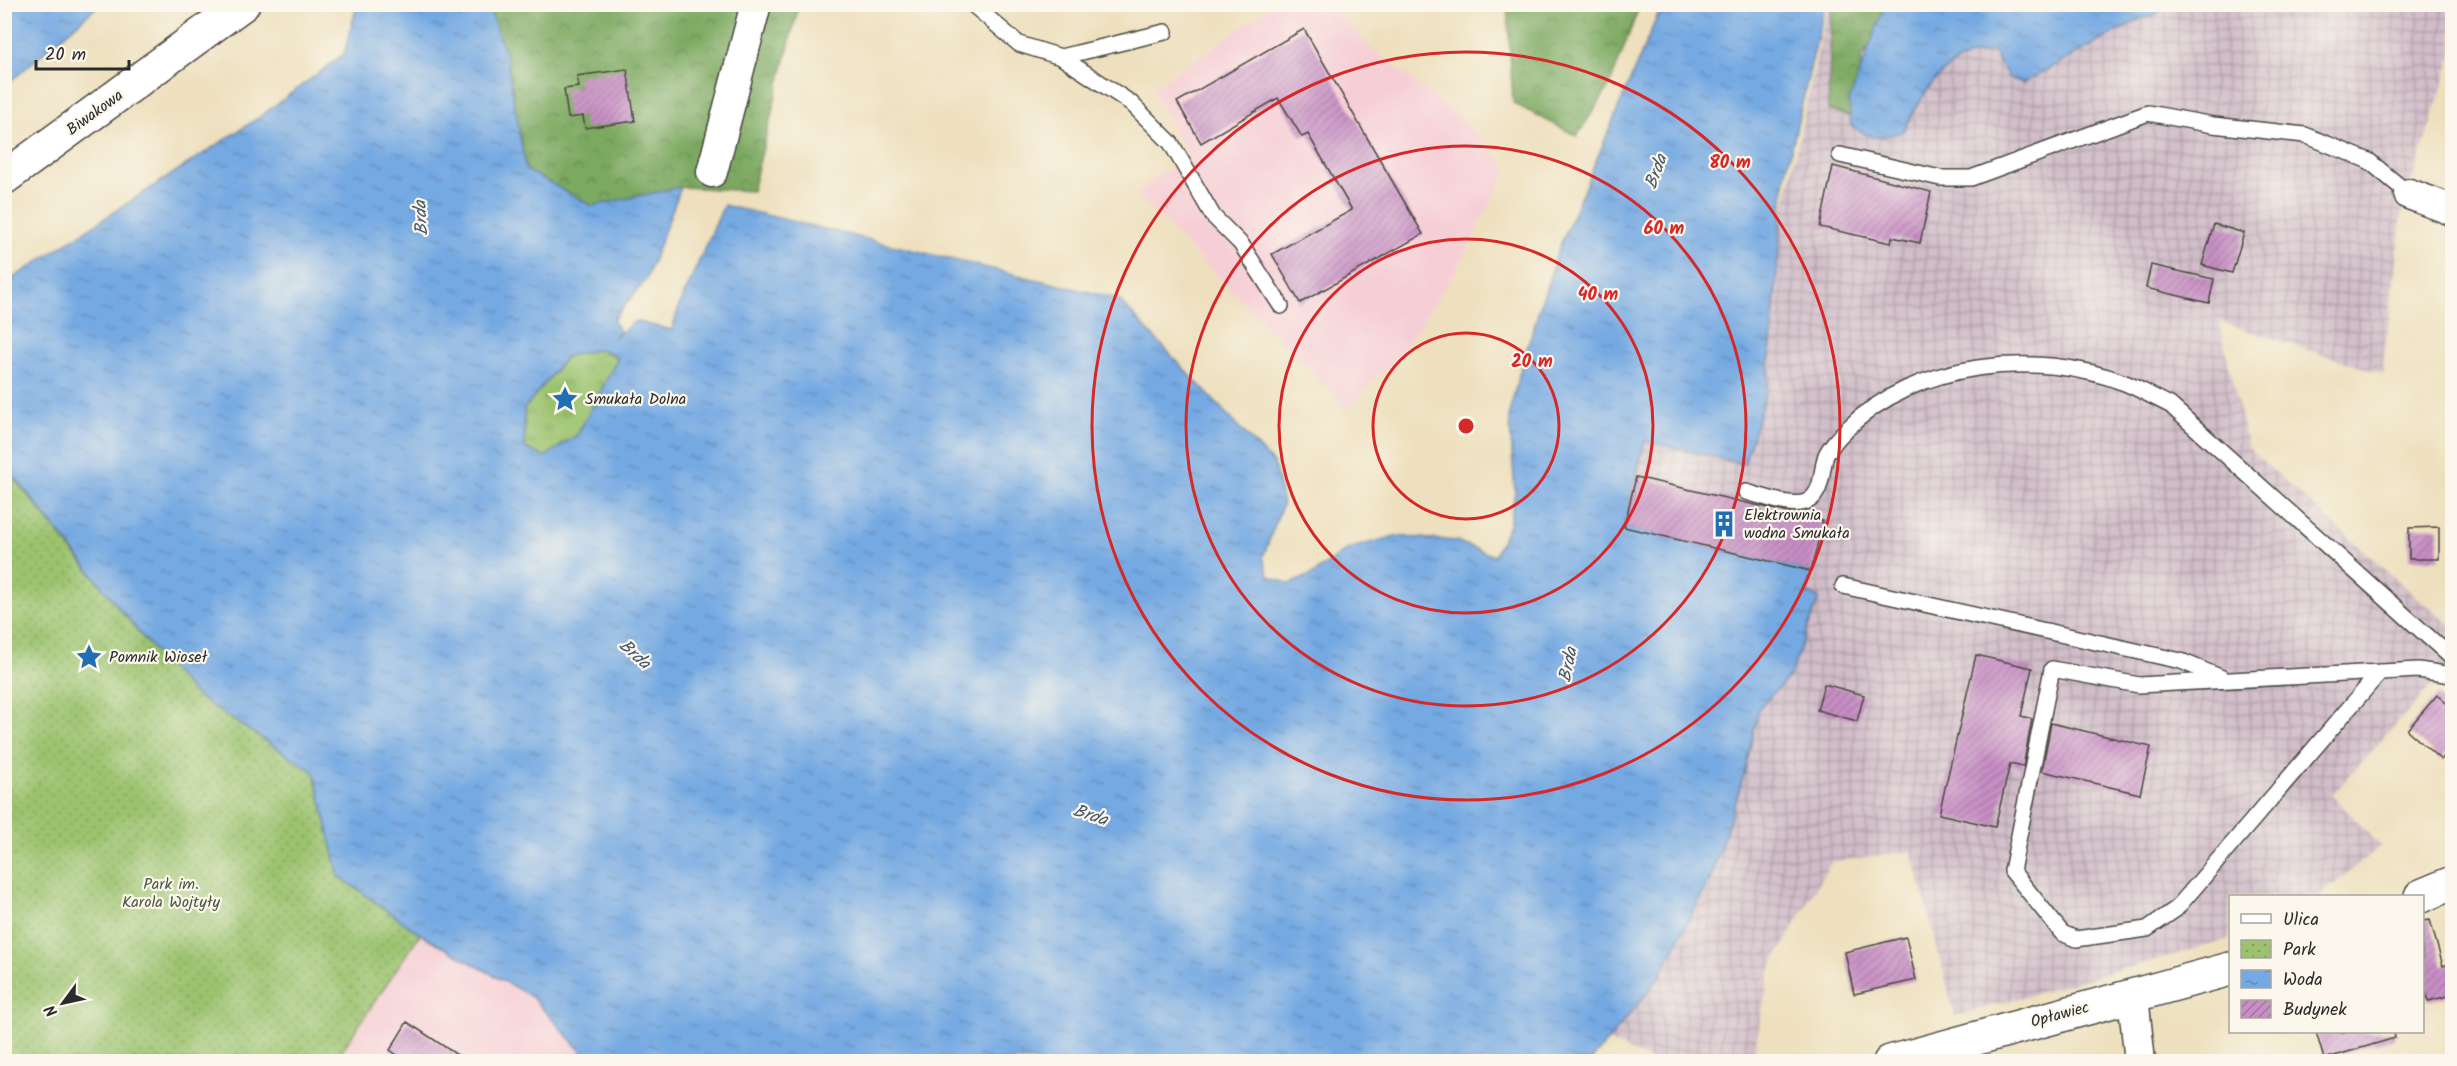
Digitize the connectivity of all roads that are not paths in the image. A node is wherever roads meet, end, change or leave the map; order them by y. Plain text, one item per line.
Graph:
1 (243, 4) edge
2 (756, 4) edge
3 (972, 4) edge
4 (1166, 32) dead end
5 (1061, 57) junction
6 (1840, 155) dead end
7 (712, 172) dead end
8 (4, 178) edge
9 (2409, 194) joint
10 (2452, 210) edge
11 (1281, 306) dead end
12 (1746, 492) dead end
13 (1843, 586) dead end
14 (2452, 658) edge
15 (2379, 672) junction
16 (2452, 675) edge
17 (2228, 681) junction
18 (2452, 883) edge
19 (2424, 896) edge
20 (2229, 969) edge
21 (2133, 996) junction
22 (1890, 1062) edge
23 (2140, 1062) edge

1 - 8 street, Biwakowa
2 - 7 street
3 - 5 lane
4 - 5 lane
5 - 11 lane
6 - 9 lane
9 - 10 street
12 - 14 lane
13 - 17 lane
15 - 16 lane
15 - 17 lane
15 - 17 lane
18 - 19 street
20 - 21 street, Opławiec
21 - 22 street, Opławiec
21 - 23 street

